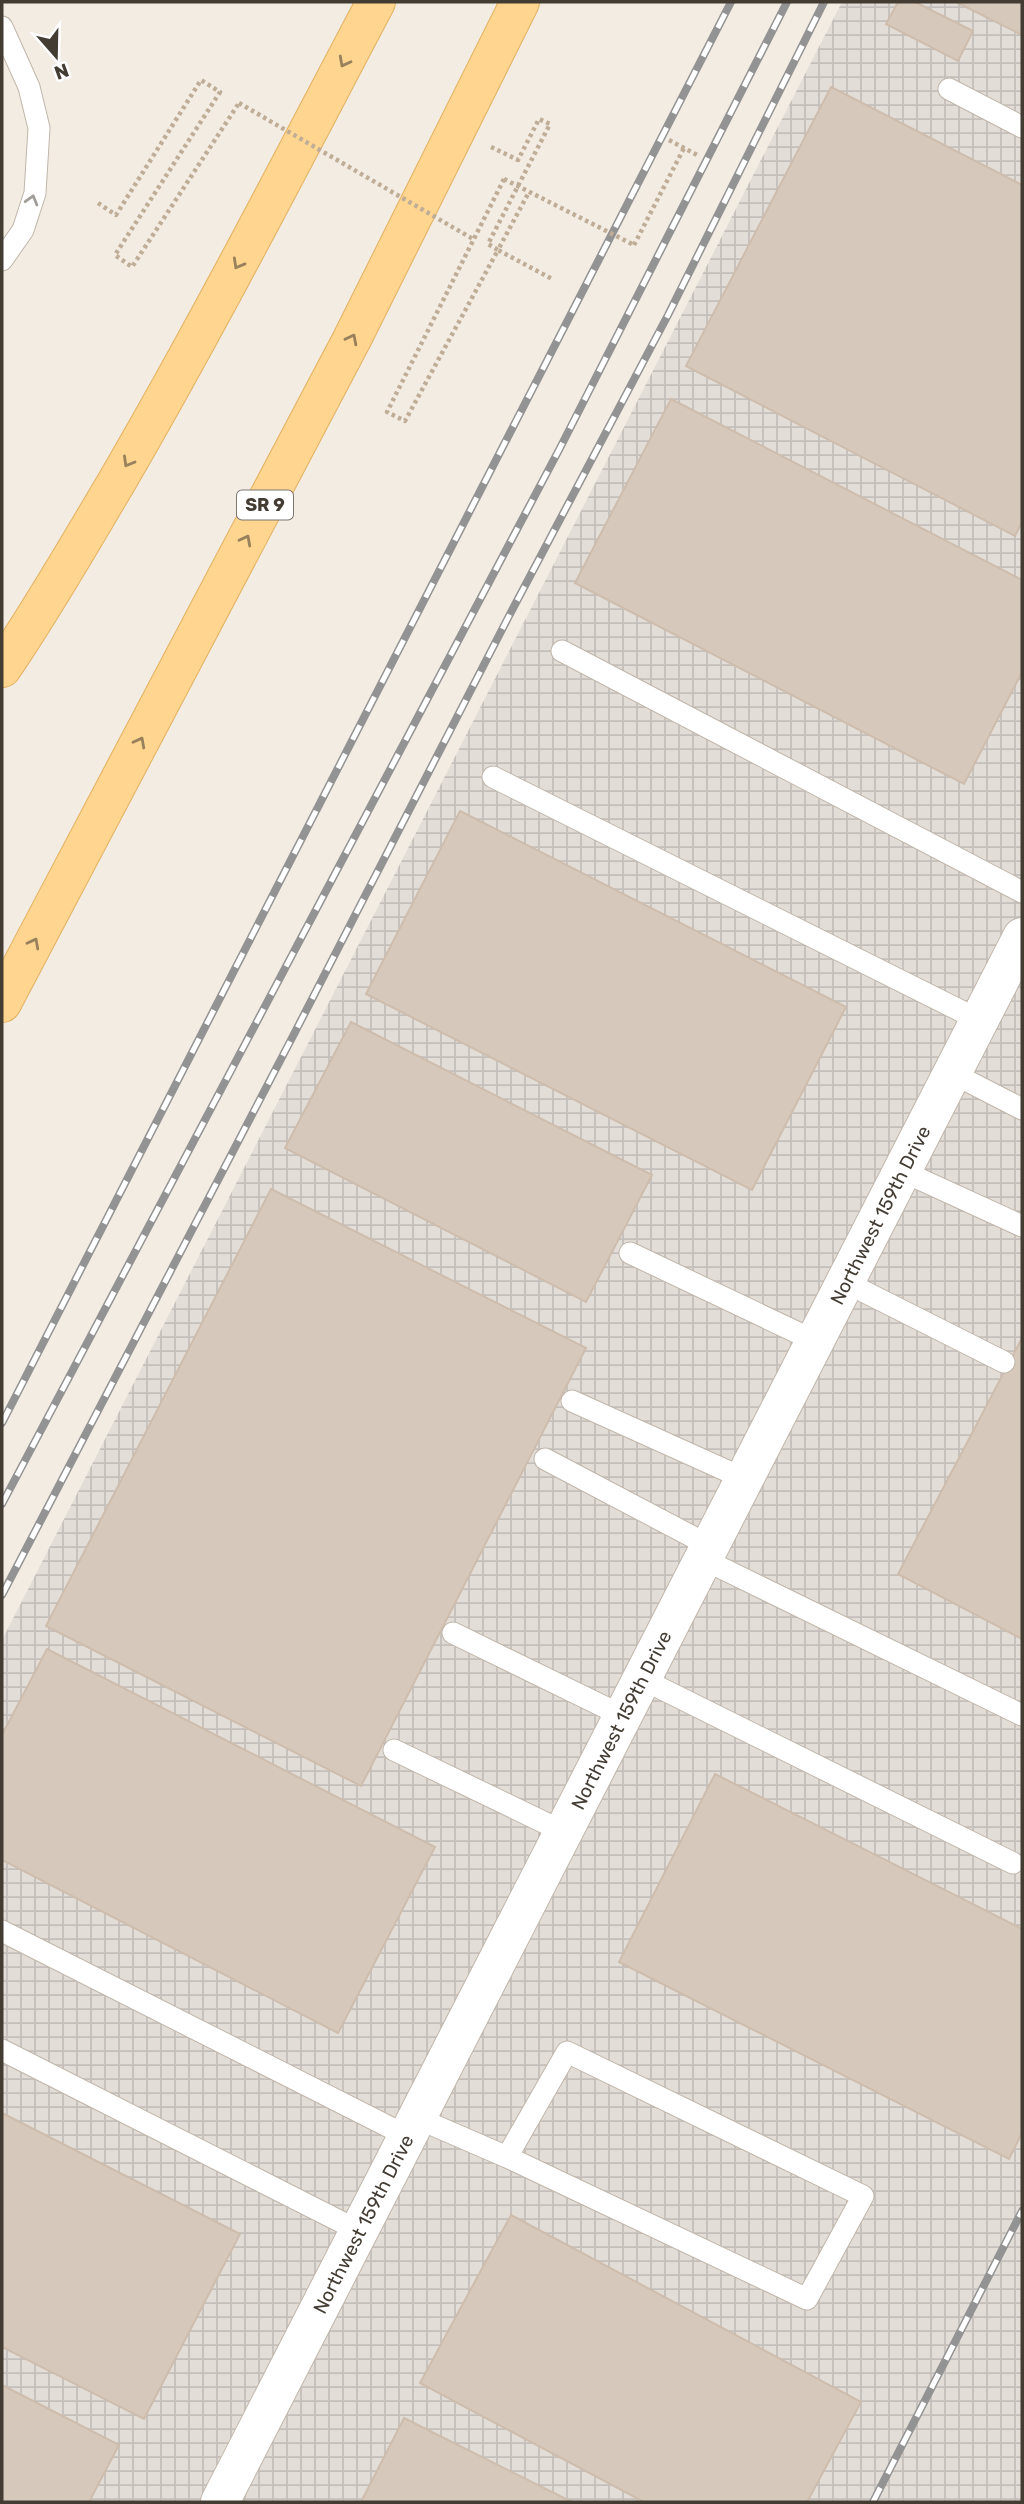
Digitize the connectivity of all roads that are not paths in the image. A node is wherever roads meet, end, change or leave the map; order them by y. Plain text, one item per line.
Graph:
1 (376, 2) edge
2 (520, 2) edge
3 (2, 27) edge
4 (949, 89) dead end
5 (1022, 127) edge
6 (2, 260) edge
7 (562, 651) dead end
8 (2, 668) edge
9 (493, 777) dead end
10 (1022, 892) edge
11 (1022, 937) edge
12 (2, 1003) edge
13 (979, 1020) junction
14 (952, 1073) junction
15 (1022, 1108) edge
16 (902, 1171) junction
17 (1022, 1226) edge
18 (630, 1253) dead end
19 (845, 1282) junction
20 (815, 1341) junction
21 (1004, 1362) dead end
22 (572, 1401) dead end
23 (545, 1459) dead end
24 (745, 1479) junction
25 (707, 1552) junction
26 (453, 1633) dead end
27 (642, 1679) junction
28 (1022, 1715) edge
29 (624, 1716) junction
30 (394, 1750) dead end
31 (564, 1832) junction
32 (1013, 1863) dead end
33 (2, 1930) edge
34 (2, 2050) edge
35 (412, 2127) junction
36 (507, 2157) junction
37 (359, 2231) junction
38 (220, 2502) edge

1 -> 8 main road
12 -> 2 main road, SR 9
6 -> 3 lane
4 - 5 lane
7 - 10 lane
9 - 13 lane
11 - 13 street, Northwest 159th Drive
13 - 14 street, Northwest 159th Drive
14 - 15 lane
14 - 16 street, Northwest 159th Drive
16 - 17 lane
16 - 19 street, Northwest 159th Drive
18 - 20 lane
19 - 20 street, Northwest 159th Drive
19 - 21 lane
20 - 24 street, Northwest 159th Drive
22 - 24 lane
23 - 25 lane
24 - 25 street, Northwest 159th Drive
25 - 27 street, Northwest 159th Drive
25 - 28 lane
26 - 29 lane
27 - 29 street, Northwest 159th Drive
27 - 32 lane
29 - 31 street, Northwest 159th Drive
30 - 31 lane
31 - 35 street, Northwest 159th Drive
33 - 35 lane
34 - 37 lane
35 - 36 lane
35 - 37 street, Northwest 159th Drive
36 - 36 lane
37 - 38 street, Northwest 159th Drive

